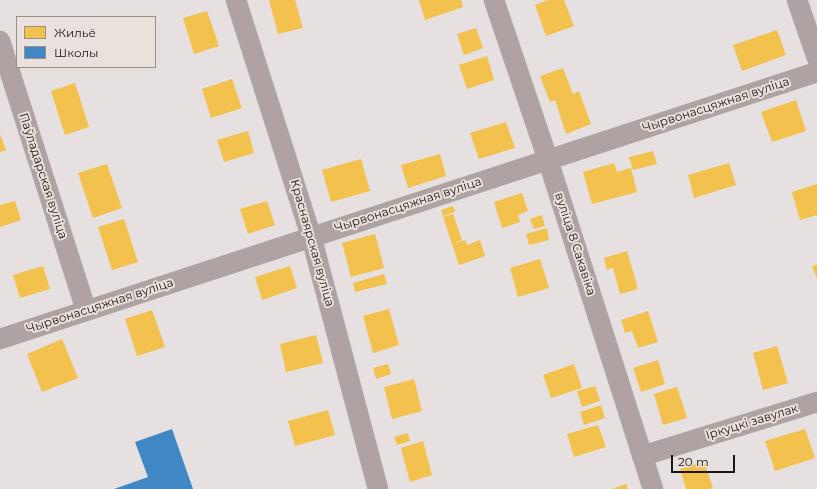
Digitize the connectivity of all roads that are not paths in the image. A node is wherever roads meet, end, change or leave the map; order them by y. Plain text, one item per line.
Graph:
1 (236, 0) edge
2 (494, 0) edge
3 (797, 0) edge
4 (0, 41) edge
5 (817, 58) edge
6 (817, 72) edge
7 (548, 160) junction
8 (312, 236) junction
9 (86, 310) junction
10 (0, 339) edge
11 (817, 402) edge
12 (642, 456) junction
13 (378, 489) edge
14 (653, 489) edge

1 - 8 street, Краснаярская вуліца
2 - 7 street, вуліца 8 Сакавіка
3 - 5 street
4 - 9 street, Паўладарская вуліца
6 - 7 street, Чырвонасцяжная вуліца
7 - 8 street, Чырвонасцяжная вуліца
7 - 12 street, вуліца 8 Сакавіка
8 - 9 street, Чырвонасцяжная вуліца
8 - 13 street, Краснаярская вуліца
9 - 10 street, Чырвонасцяжная вуліца
11 - 12 street, Іркуцкі завулак
12 - 14 street, вуліца 8 Сакавіка

